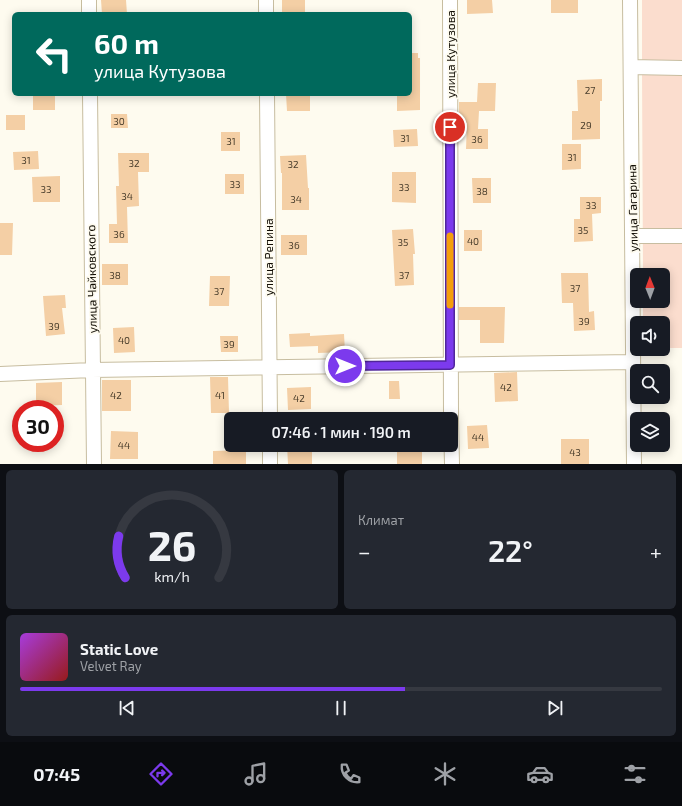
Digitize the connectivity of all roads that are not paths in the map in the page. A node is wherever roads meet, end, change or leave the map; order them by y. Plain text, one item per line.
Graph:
1 (89, 0) edge
2 (266, 0) edge
3 (450, 0) edge
4 (630, 0) edge
5 (89, 12) edge
6 (266, 12) edge
7 (631, 67) junction
8 (682, 68) edge
9 (90, 96) edge
10 (267, 96) edge
11 (632, 236) junction
12 (682, 236) edge
13 (633, 362) junction
14 (450, 365) junction
15 (269, 367) junction
16 (92, 370) junction
17 (0, 374) edge
18 (270, 412) edge
19 (451, 412) edge
20 (270, 452) edge
21 (452, 452) edge
22 (94, 464) edge
23 (270, 464) edge
24 (452, 464) edge
25 (634, 464) edge

1 - 5 street
2 - 6 street
3 - 14 street, улица Кутузова
4 - 7 street, улица Гагарина
7 - 8 street
7 - 11 street, улица Гагарина
9 - 16 street, улица Чайковского
10 - 15 street, улица Репина
11 - 12 street
11 - 13 street, улица Гагарина
13 - 14 street
13 - 25 street, улица Гагарина
14 - 15 street
14 - 19 street, улица Кутузова
15 - 16 street
15 - 18 street, улица Репина
16 - 17 street
16 - 22 street, улица Чайковского
20 - 23 street
21 - 24 street, улица Кутузова

